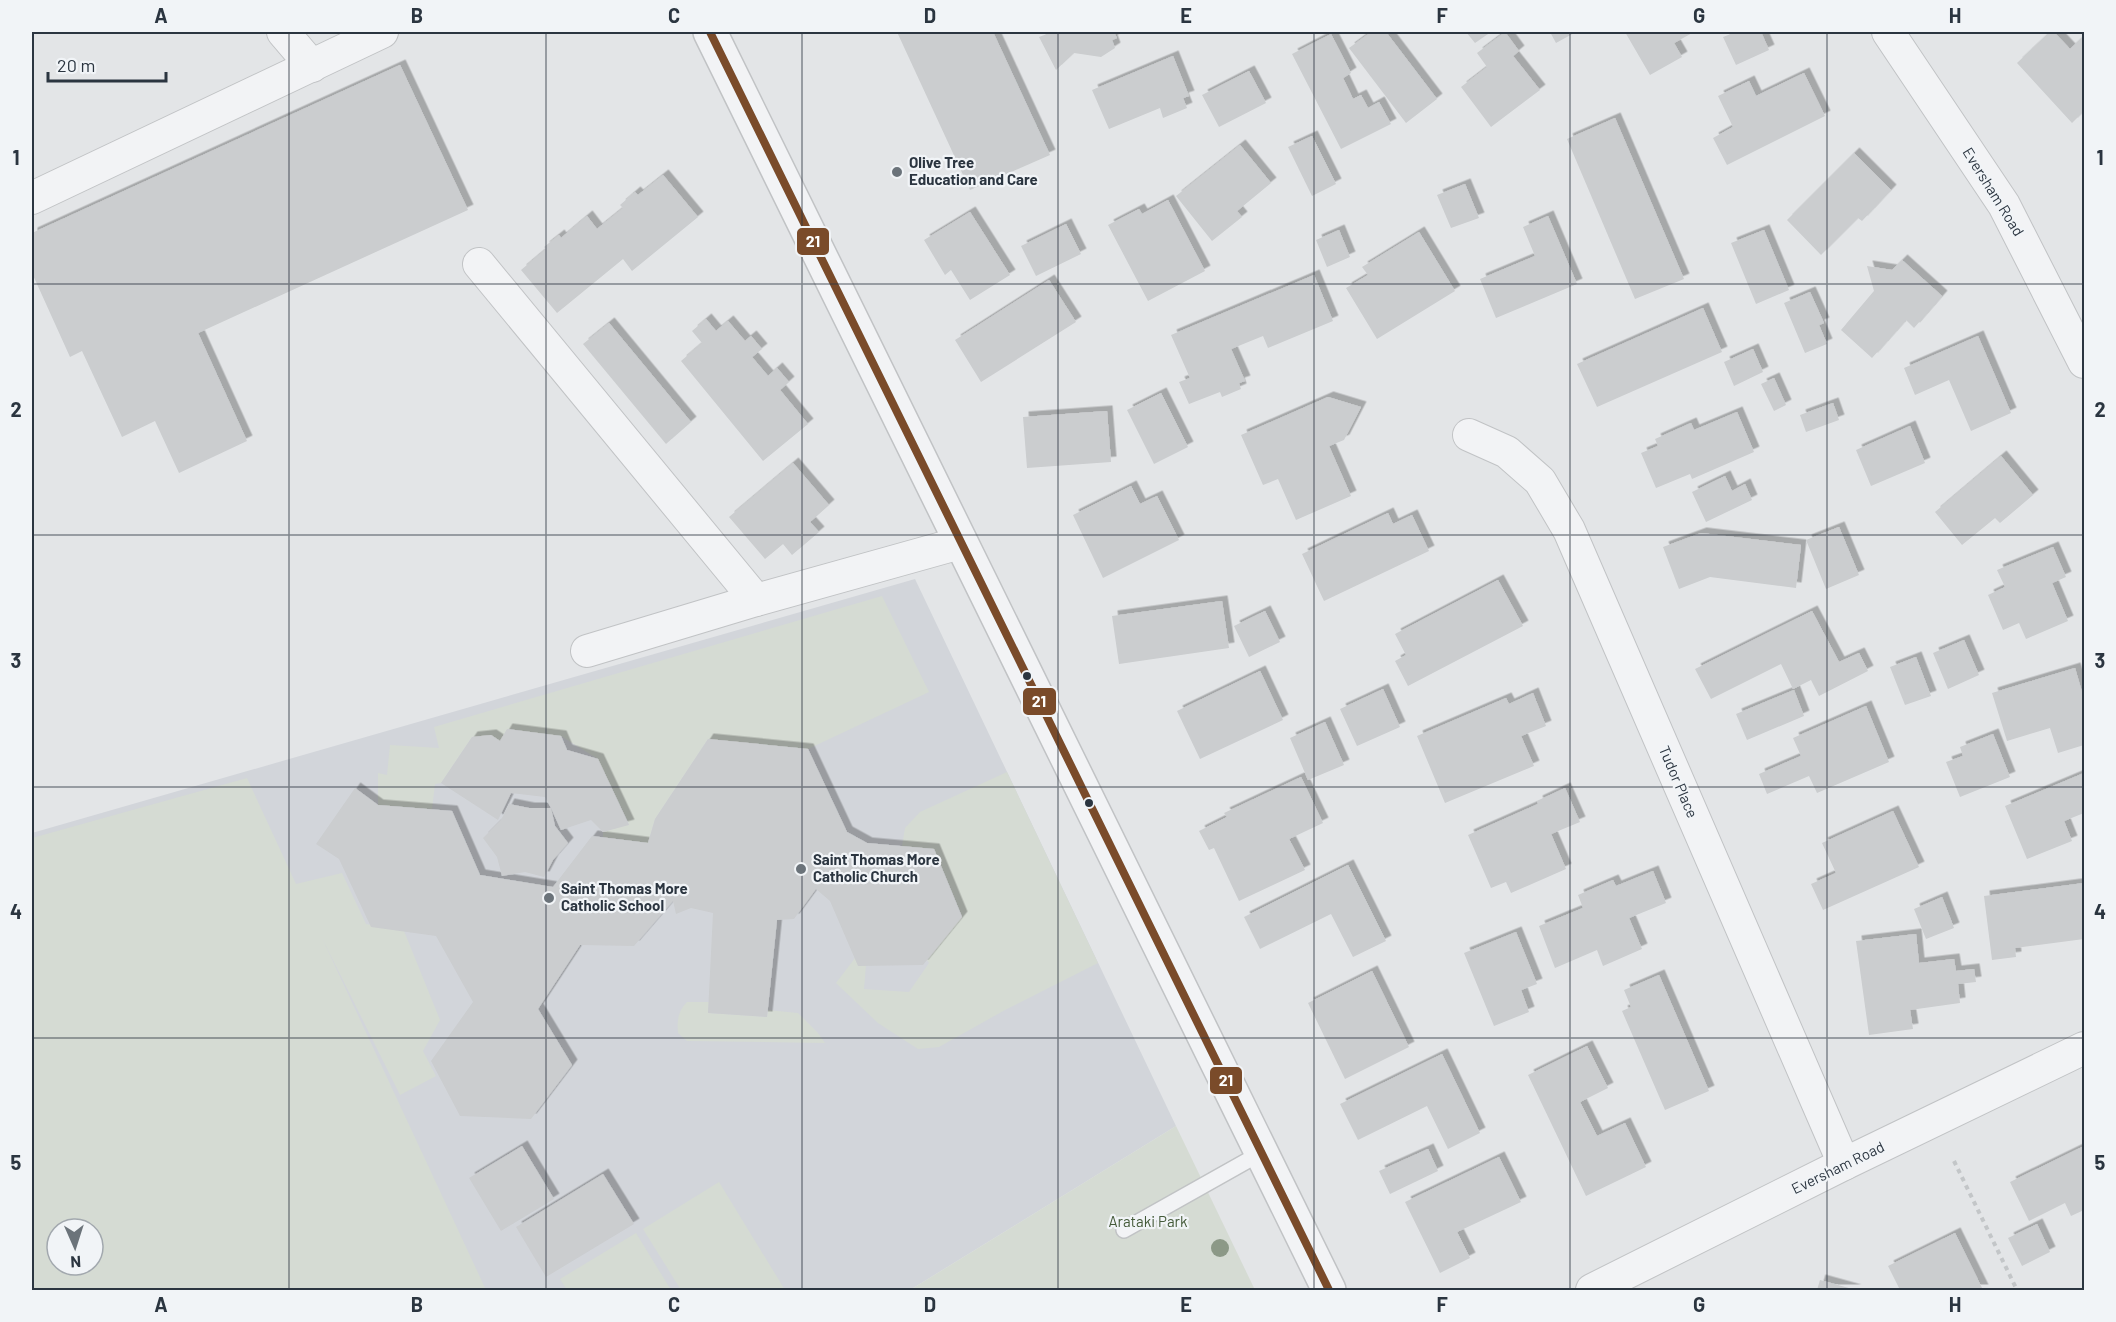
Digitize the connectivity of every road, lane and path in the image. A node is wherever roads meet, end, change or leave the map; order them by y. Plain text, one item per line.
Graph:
1 (283, 32) edge
2 (382, 32) edge
3 (710, 32) edge
4 (1888, 32) edge
5 (312, 66) junction
6 (32, 198) edge
7 (479, 264) dead end
8 (2085, 362) edge
9 (1469, 435) dead end
10 (960, 543) junction
11 (756, 600) junction
12 (587, 651) dead end
13 (2085, 1048) edge
14 (1261, 1153) junction
15 (1954, 1161) dead end
16 (1844, 1164) junction
17 (1124, 1230) dead end
18 (1329, 1290) edge
19 (1592, 1290) edge
20 (2017, 1290) edge

1 - 5 street
2 - 5 street
3 - 10 street
4 - 8 street, Eversham Road
5 - 6 street
7 - 11 street
9 - 16 street, Tudor Place
10 - 11 street
10 - 14 street
11 - 12 street
13 - 16 street, Eversham Road
14 - 17 lane
14 - 18 street
15 - 20 path
16 - 19 street, Eversham Road

